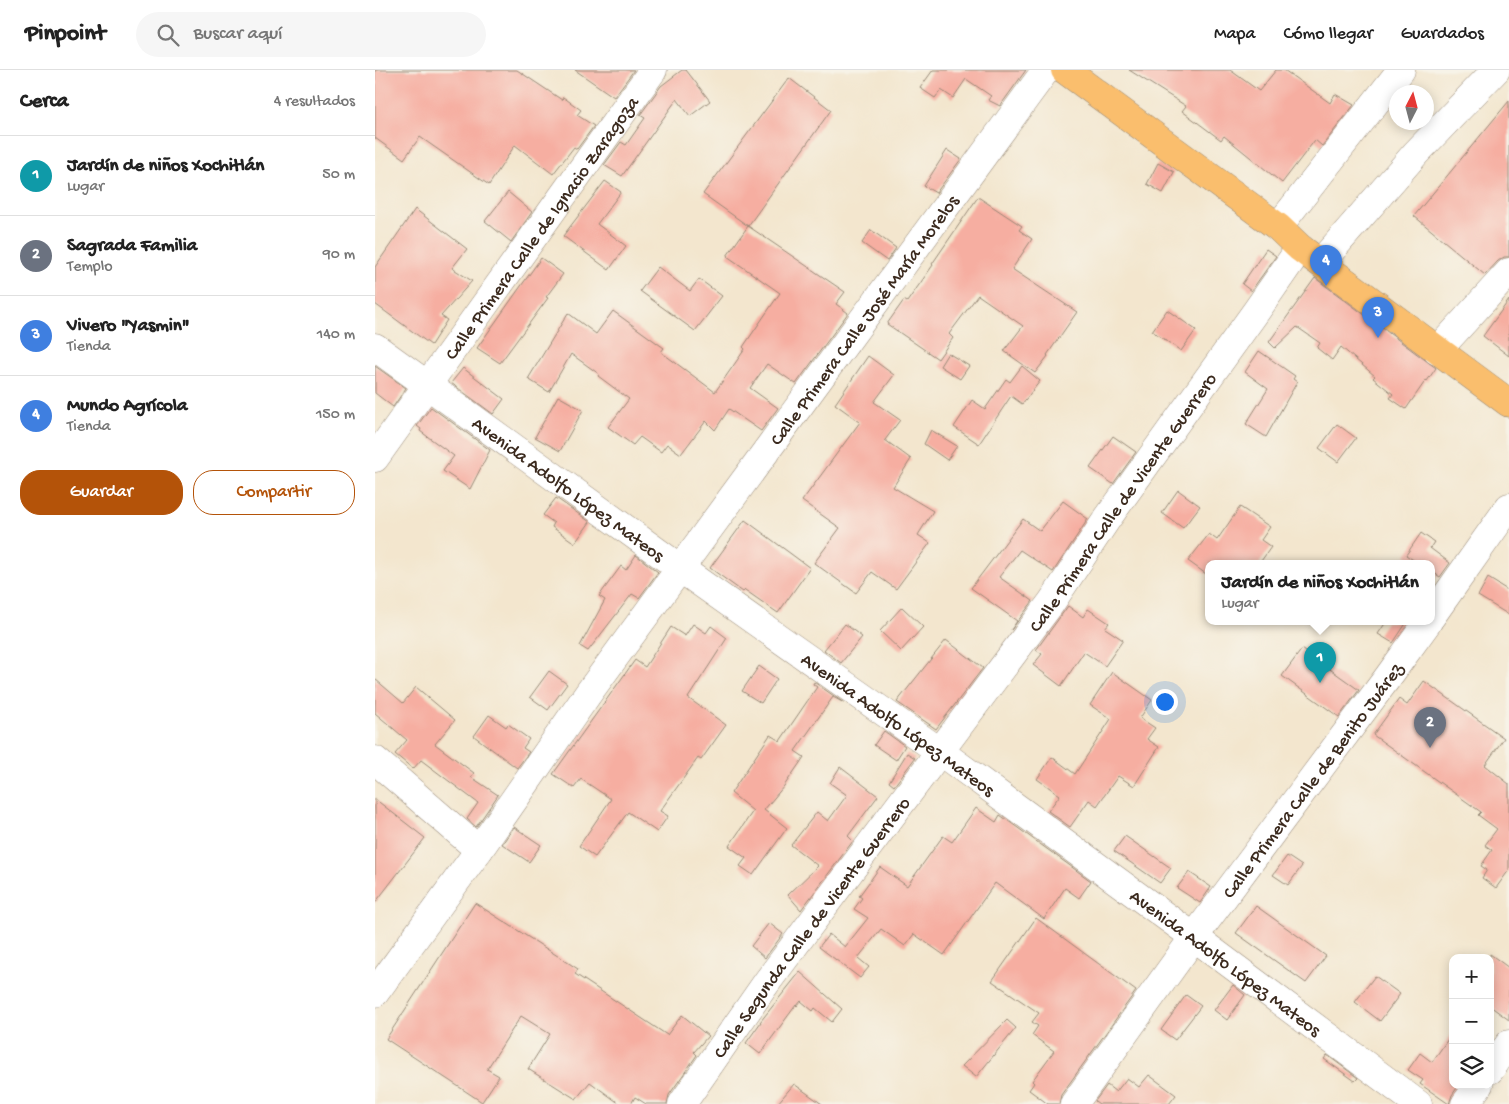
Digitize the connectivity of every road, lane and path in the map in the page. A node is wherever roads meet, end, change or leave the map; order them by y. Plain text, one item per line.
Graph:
1 (653, 70) edge
2 (1046, 70) edge
3 (1065, 70) edge
4 (1401, 70) edge
5 (1496, 70) edge
6 (1278, 227) junction
7 (1310, 255) junction
8 (1509, 272) edge
9 (375, 347) edge
10 (1437, 351) junction
11 (427, 384) junction
12 (1509, 403) edge
13 (375, 458) edge
14 (1509, 507) edge
15 (681, 569) junction
16 (1435, 610) edge
17 (1425, 625) edge
18 (939, 751) junction
19 (375, 760) edge
20 (479, 850) junction
21 (1194, 937) junction
22 (375, 993) edge
23 (1509, 1044) edge
24 (1494, 1065) edge
25 (1476, 1089) edge
26 (683, 1104) edge
27 (1074, 1104) edge
28 (1419, 1104) edge
29 (1465, 1104) edge

1 - 11 street, Calle Primera Calle de Ignacio Zaragoza
2 - 15 street, Calle Primera Calle José María Morelos
3 - 6 main road
4 - 6 street
5 - 7 street, Calle Primera Calle de Vicente Guerrero
6 - 7 main road
7 - 10 main road
7 - 18 street, Calle Primera Calle de Vicente Guerrero
8 - 10 street
9 - 11 street, Avenida Adolfo López Mateos
10 - 12 main road
11 - 13 street, Calle Primera Calle de Ignacio Zaragoza
11 - 15 street, Avenida Adolfo López Mateos
14 - 16 street
15 - 18 street, Avenida Adolfo López Mateos
15 - 20 street, Calle Primera Calle José María Morelos
17 - 21 street, Calle Primera Calle de Benito Juárez
18 - 21 street, Avenida Adolfo López Mateos
18 - 26 street, Calle Segunda Calle de Vicente Guerrero
19 - 20 street
20 - 22 street, Calle Primera Calle José María Morelos
21 - 27 street, Calle Primera Calle de Benito Juárez
21 - 28 street, Avenida Adolfo López Mateos
23 - 24 street
25 - 29 street

